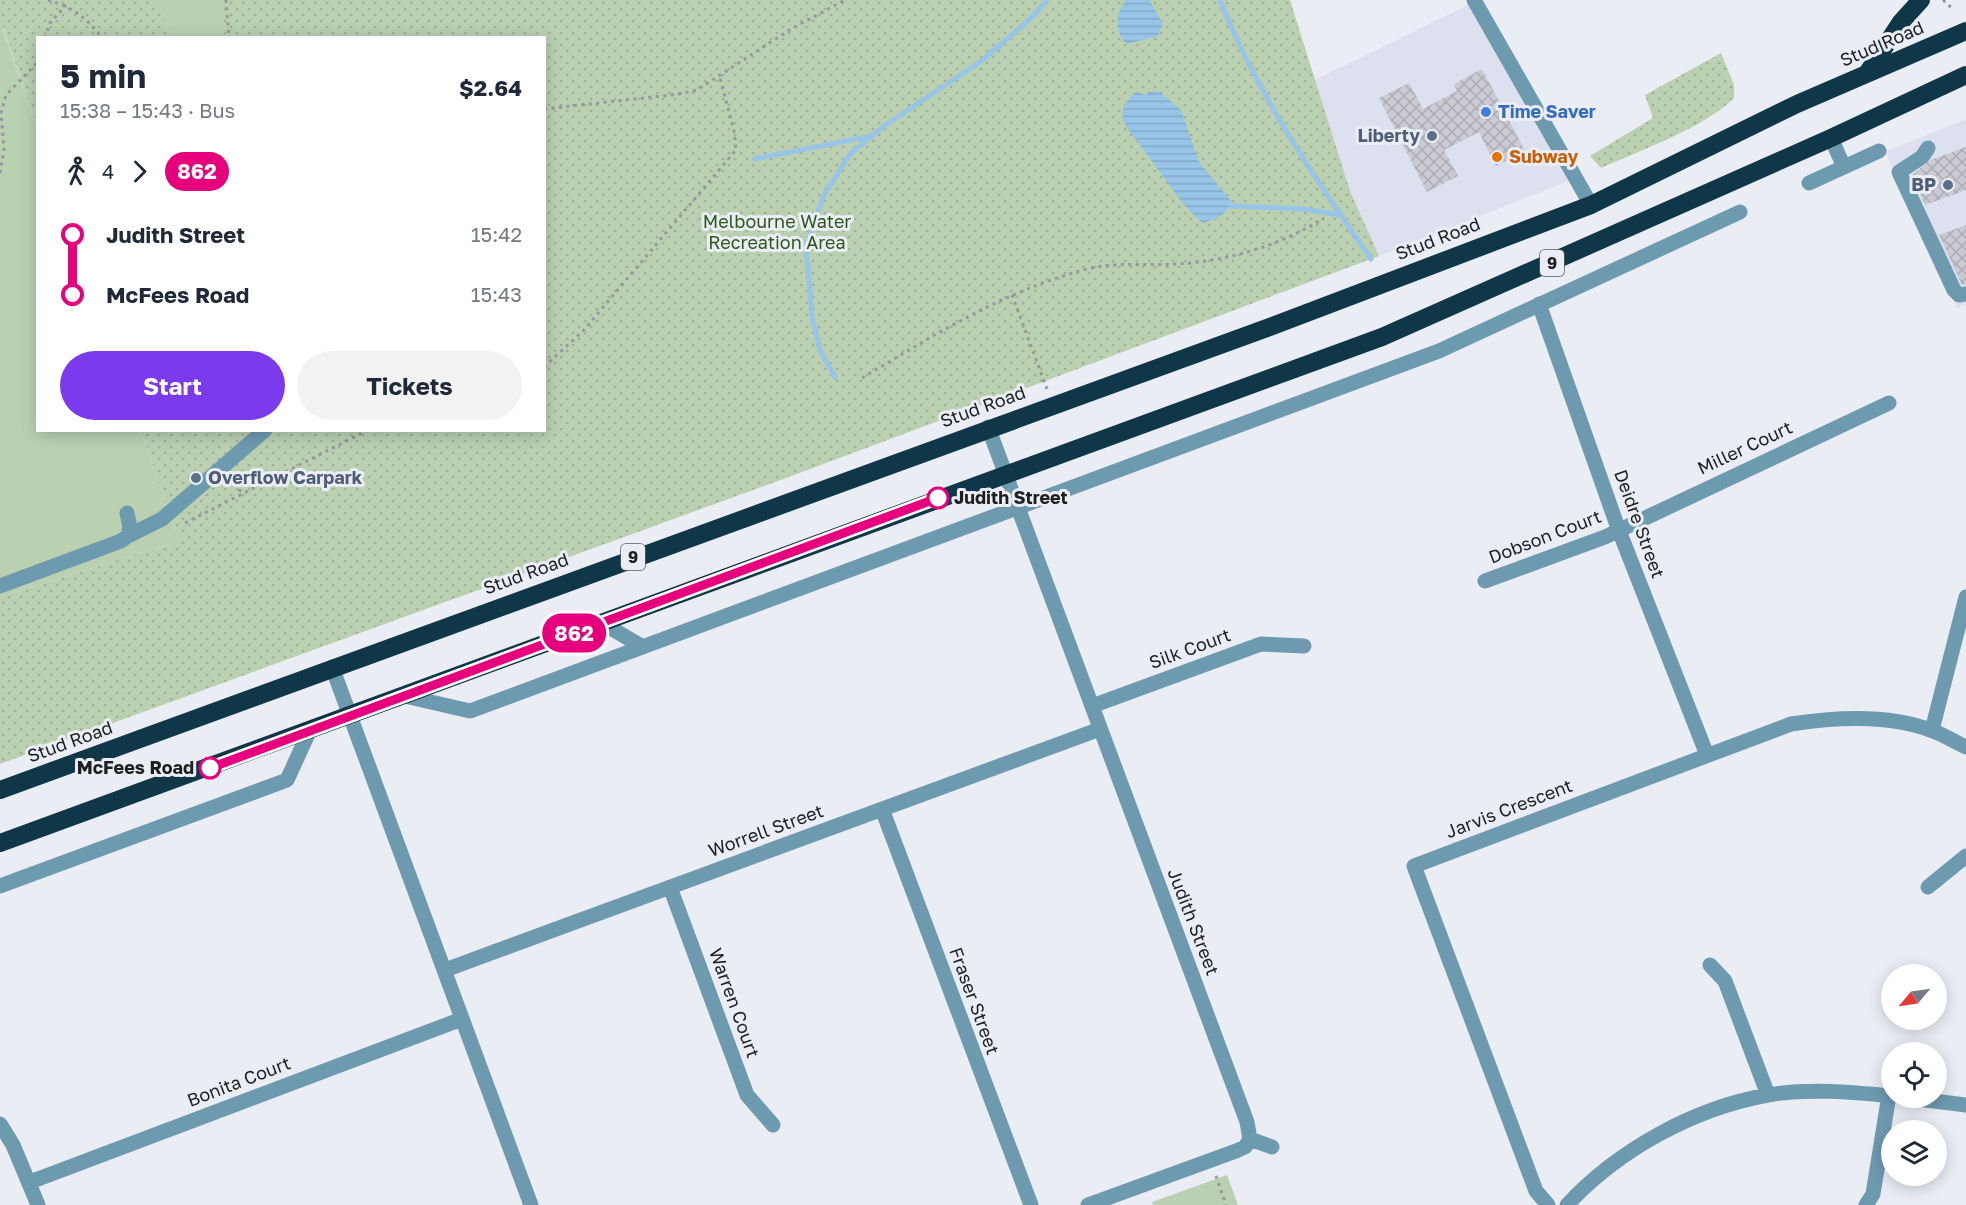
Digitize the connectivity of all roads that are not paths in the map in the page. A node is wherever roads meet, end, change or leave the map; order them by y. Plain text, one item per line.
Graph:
1 (1474, 0) edge
2 (1921, 0) edge
3 (1966, 31) edge
4 (1868, 72) junction
5 (1966, 75) edge
6 (1936, 89) junction
7 (1966, 89) edge
8 (1831, 138) junction
9 (1928, 148) dead end
10 (1879, 151) dead end
11 (1844, 167) junction
12 (1809, 183) dead end
13 (1591, 205) junction
14 (1740, 212) dead end
15 (1966, 294) edge
16 (1539, 304) junction
17 (1889, 403) dead end
18 (988, 428) junction
19 (263, 432) edge
20 (1006, 473) junction
21 (1020, 507) junction
22 (127, 513) dead end
23 (1618, 528) junction
24 (128, 536) junction
25 (1485, 581) dead end
26 (0, 586) edge
27 (1966, 597) edge
28 (602, 623) junction
29 (643, 646) junction
30 (1304, 646) dead end
31 (332, 667) junction
32 (405, 696) junction
33 (1092, 706) junction
34 (350, 717) junction
35 (1100, 729) junction
36 (1932, 730) junction
37 (309, 732) junction
38 (1966, 747) edge
39 (1707, 755) junction
40 (0, 790) edge
41 (882, 809) junction
42 (0, 843) edge
43 (1966, 856) edge
44 (0, 886) edge
45 (670, 887) junction
46 (1928, 887) dead end
47 (1710, 965) dead end
48 (445, 970) junction
49 (462, 1019) junction
50 (1768, 1095) junction
51 (1881, 1095) edge
52 (1947, 1103) edge
53 (1966, 1105) edge
54 (1888, 1108) edge
55 (0, 1124) edge
56 (773, 1125) dead end
57 (1250, 1139) junction
58 (1272, 1147) dead end
59 (30, 1182) junction
60 (1570, 1204) edge
61 (38, 1205) edge
62 (531, 1205) edge
63 (1031, 1205) edge
64 (1088, 1205) edge
65 (1548, 1205) edge
66 (1866, 1205) edge

1 - 13 street
2 - 4 highway
3 - 4 highway, Stud Road / 9
4 - 13 highway, Stud Road / 9
5 - 6 highway, 9
6 - 7 highway
6 - 8 highway, 9
8 - 11 street
8 - 20 highway, 9
9 - 15 street
10 - 11 street
11 - 12 street
13 - 18 highway, Stud Road / 9
14 - 16 street
16 - 21 street
16 - 23 street, Deidre Street
17 - 23 street, Miller Court
18 - 20 street, Judith Street
18 - 31 highway, Stud Road / 9
19 - 24 street
20 - 21 street, Judith Street
20 - 28 highway, 9
21 - 29 street
21 - 33 street, Judith Street
22 - 24 street
23 - 25 street, Dobson Court
23 - 39 street, Deidre Street
24 - 26 street
27 - 36 street
28 - 29 street
28 - 32 highway, 9
29 - 32 street
30 - 33 street, Silk Court
31 - 34 street
31 - 40 highway, Stud Road / 9
32 - 34 highway, 9
33 - 35 street, Judith Street
34 - 37 highway, 9
34 - 48 street
35 - 41 street, Worrell Street
35 - 57 street, Judith Street
36 - 38 street, Jarvis Crescent
36 - 39 street, Jarvis Crescent
37 - 42 highway, 9
37 - 44 street
39 - 65 street, Jarvis Crescent
41 - 45 street, Worrell Street
41 - 63 street, Fraser Street
43 - 46 street
45 - 48 street, Worrell Street
45 - 56 street, Warren Court
47 - 50 street
48 - 49 street
49 - 59 street, Bonita Court
49 - 62 street
50 - 51 street
50 - 60 street
52 - 53 street
54 - 66 street
55 - 59 street
57 - 58 street
57 - 64 street
59 - 61 street

